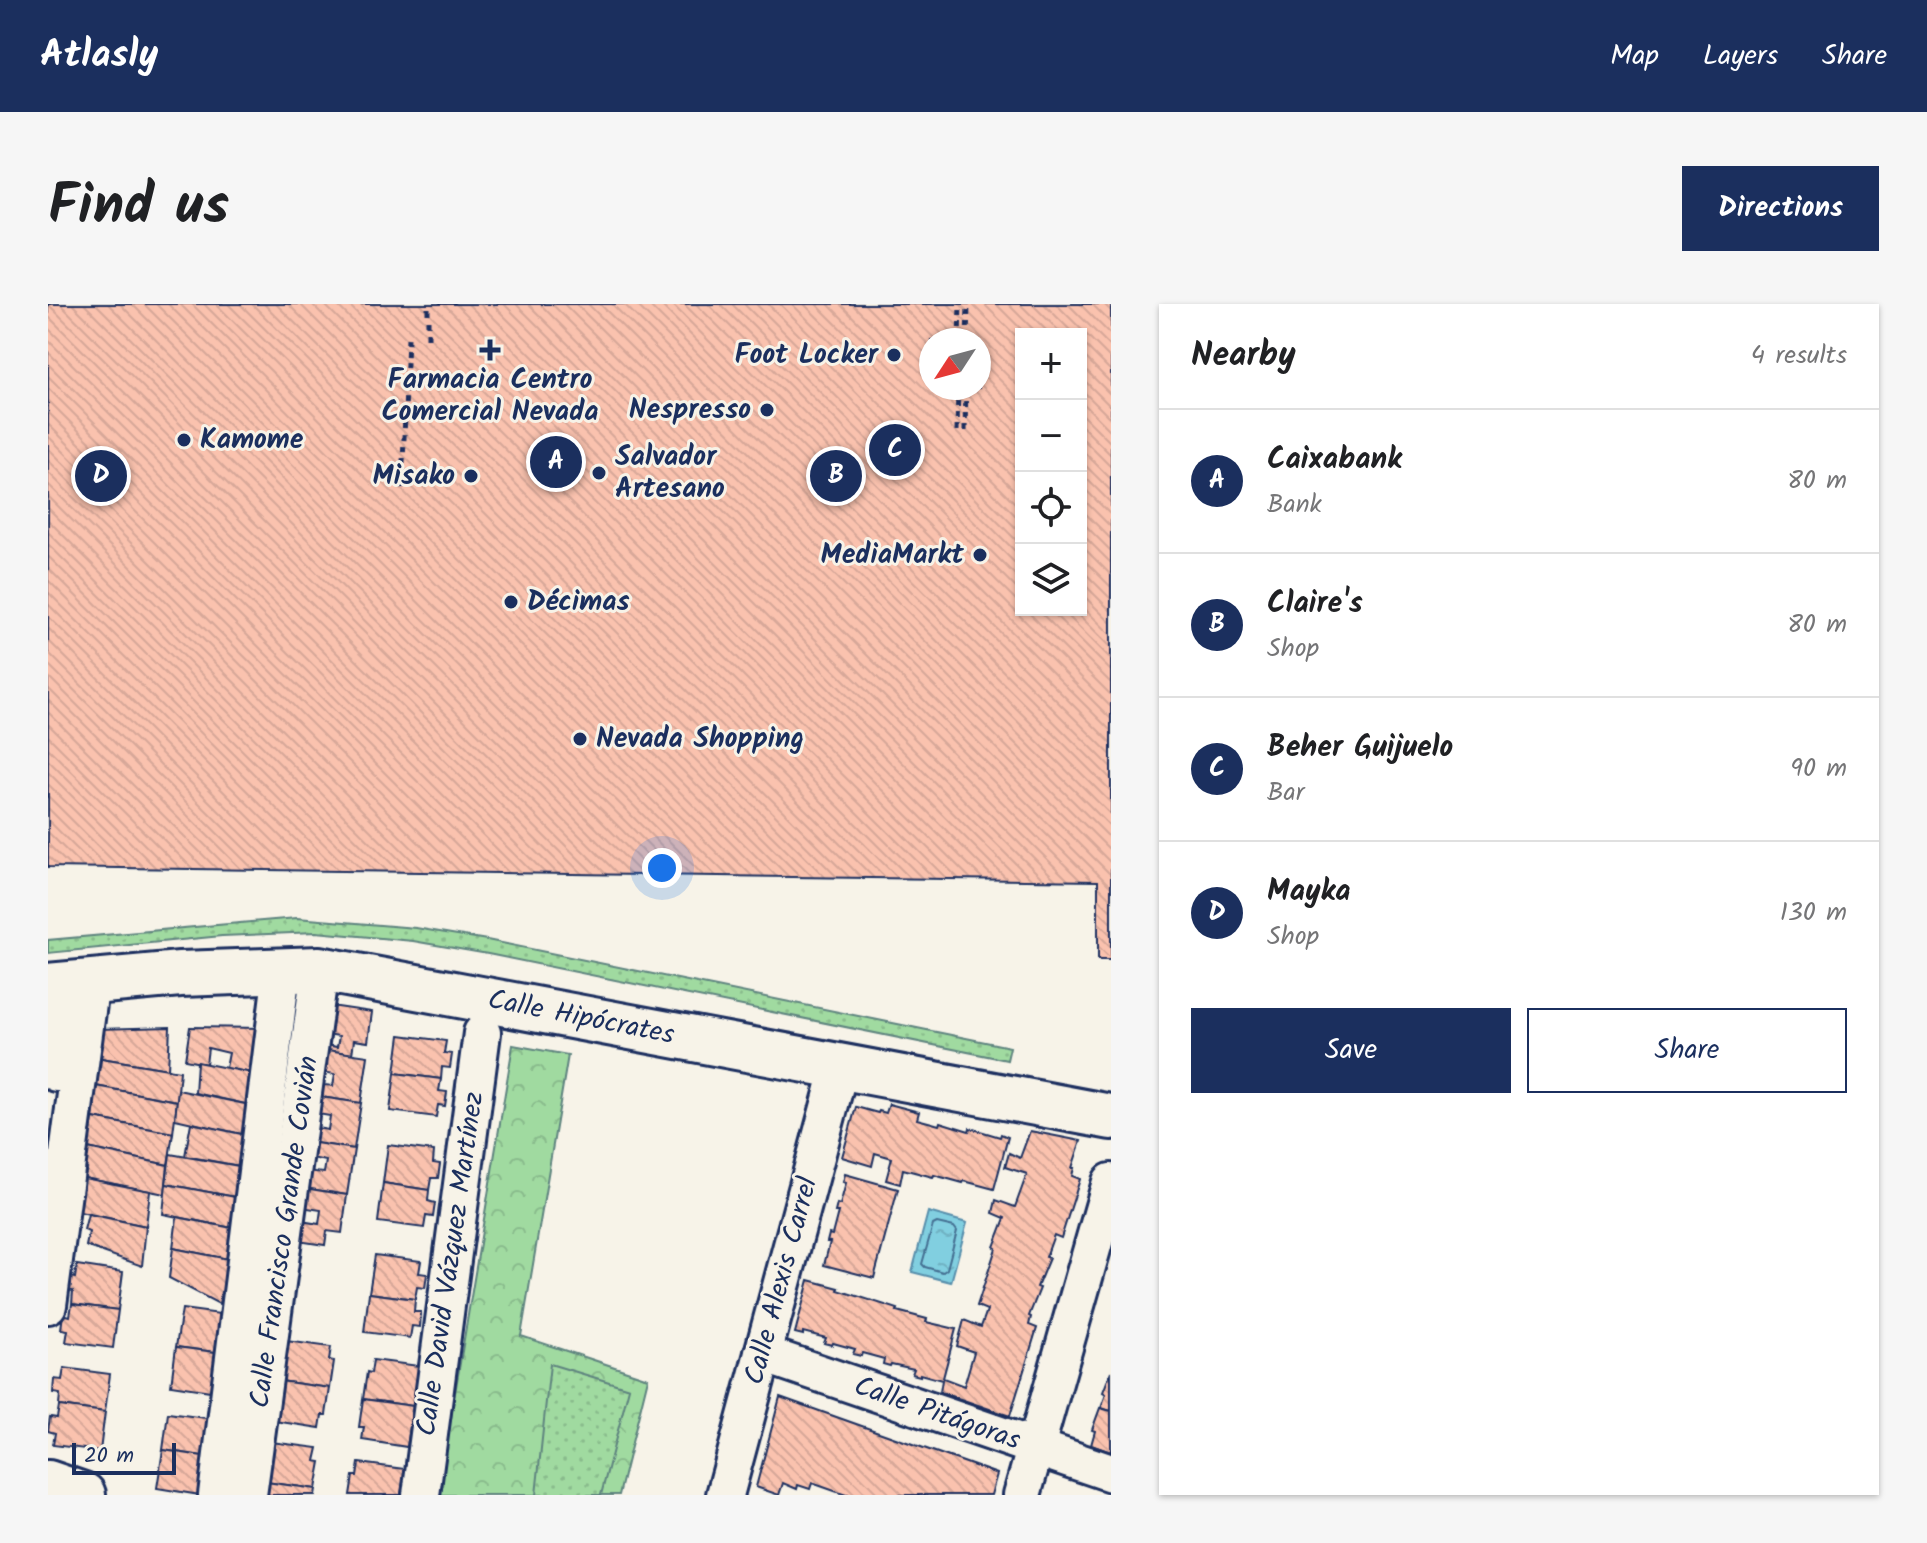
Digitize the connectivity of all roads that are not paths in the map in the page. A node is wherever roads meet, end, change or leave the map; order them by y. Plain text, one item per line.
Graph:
1 (301, 969) junction
2 (65, 984) edge
3 (482, 1033) dead end
4 (840, 1067) junction
5 (1111, 1117) edge
6 (48, 1141) edge
7 (1111, 1182) edge
8 (1100, 1266) edge
9 (48, 1305) edge
10 (763, 1354) junction
11 (1036, 1448) junction
12 (1111, 1473) edge
13 (48, 1483) edge
14 (83, 1495) edge
15 (217, 1495) edge
16 (248, 1495) edge
17 (421, 1495) edge
18 (725, 1495) edge
19 (1022, 1495) edge

1 - 2 street, Calle Hipócrates
1 - 4 street, Calle Hipócrates
1 - 15 street, Calle Francisco Grande Covián
1 - 16 street, Calle Francisco Grande Covián
2 - 6 street
2 - 9 street
3 - 17 street, Calle David Vázquez Martínez
4 - 5 street, Calle Hipócrates
4 - 10 street, Calle Alexis Carrel
7 - 8 street
8 - 11 street
10 - 11 street, Calle Pitágoras
10 - 18 street, Calle Alexis Carrel
11 - 12 street, Calle Pitágoras
11 - 19 street
13 - 14 street

